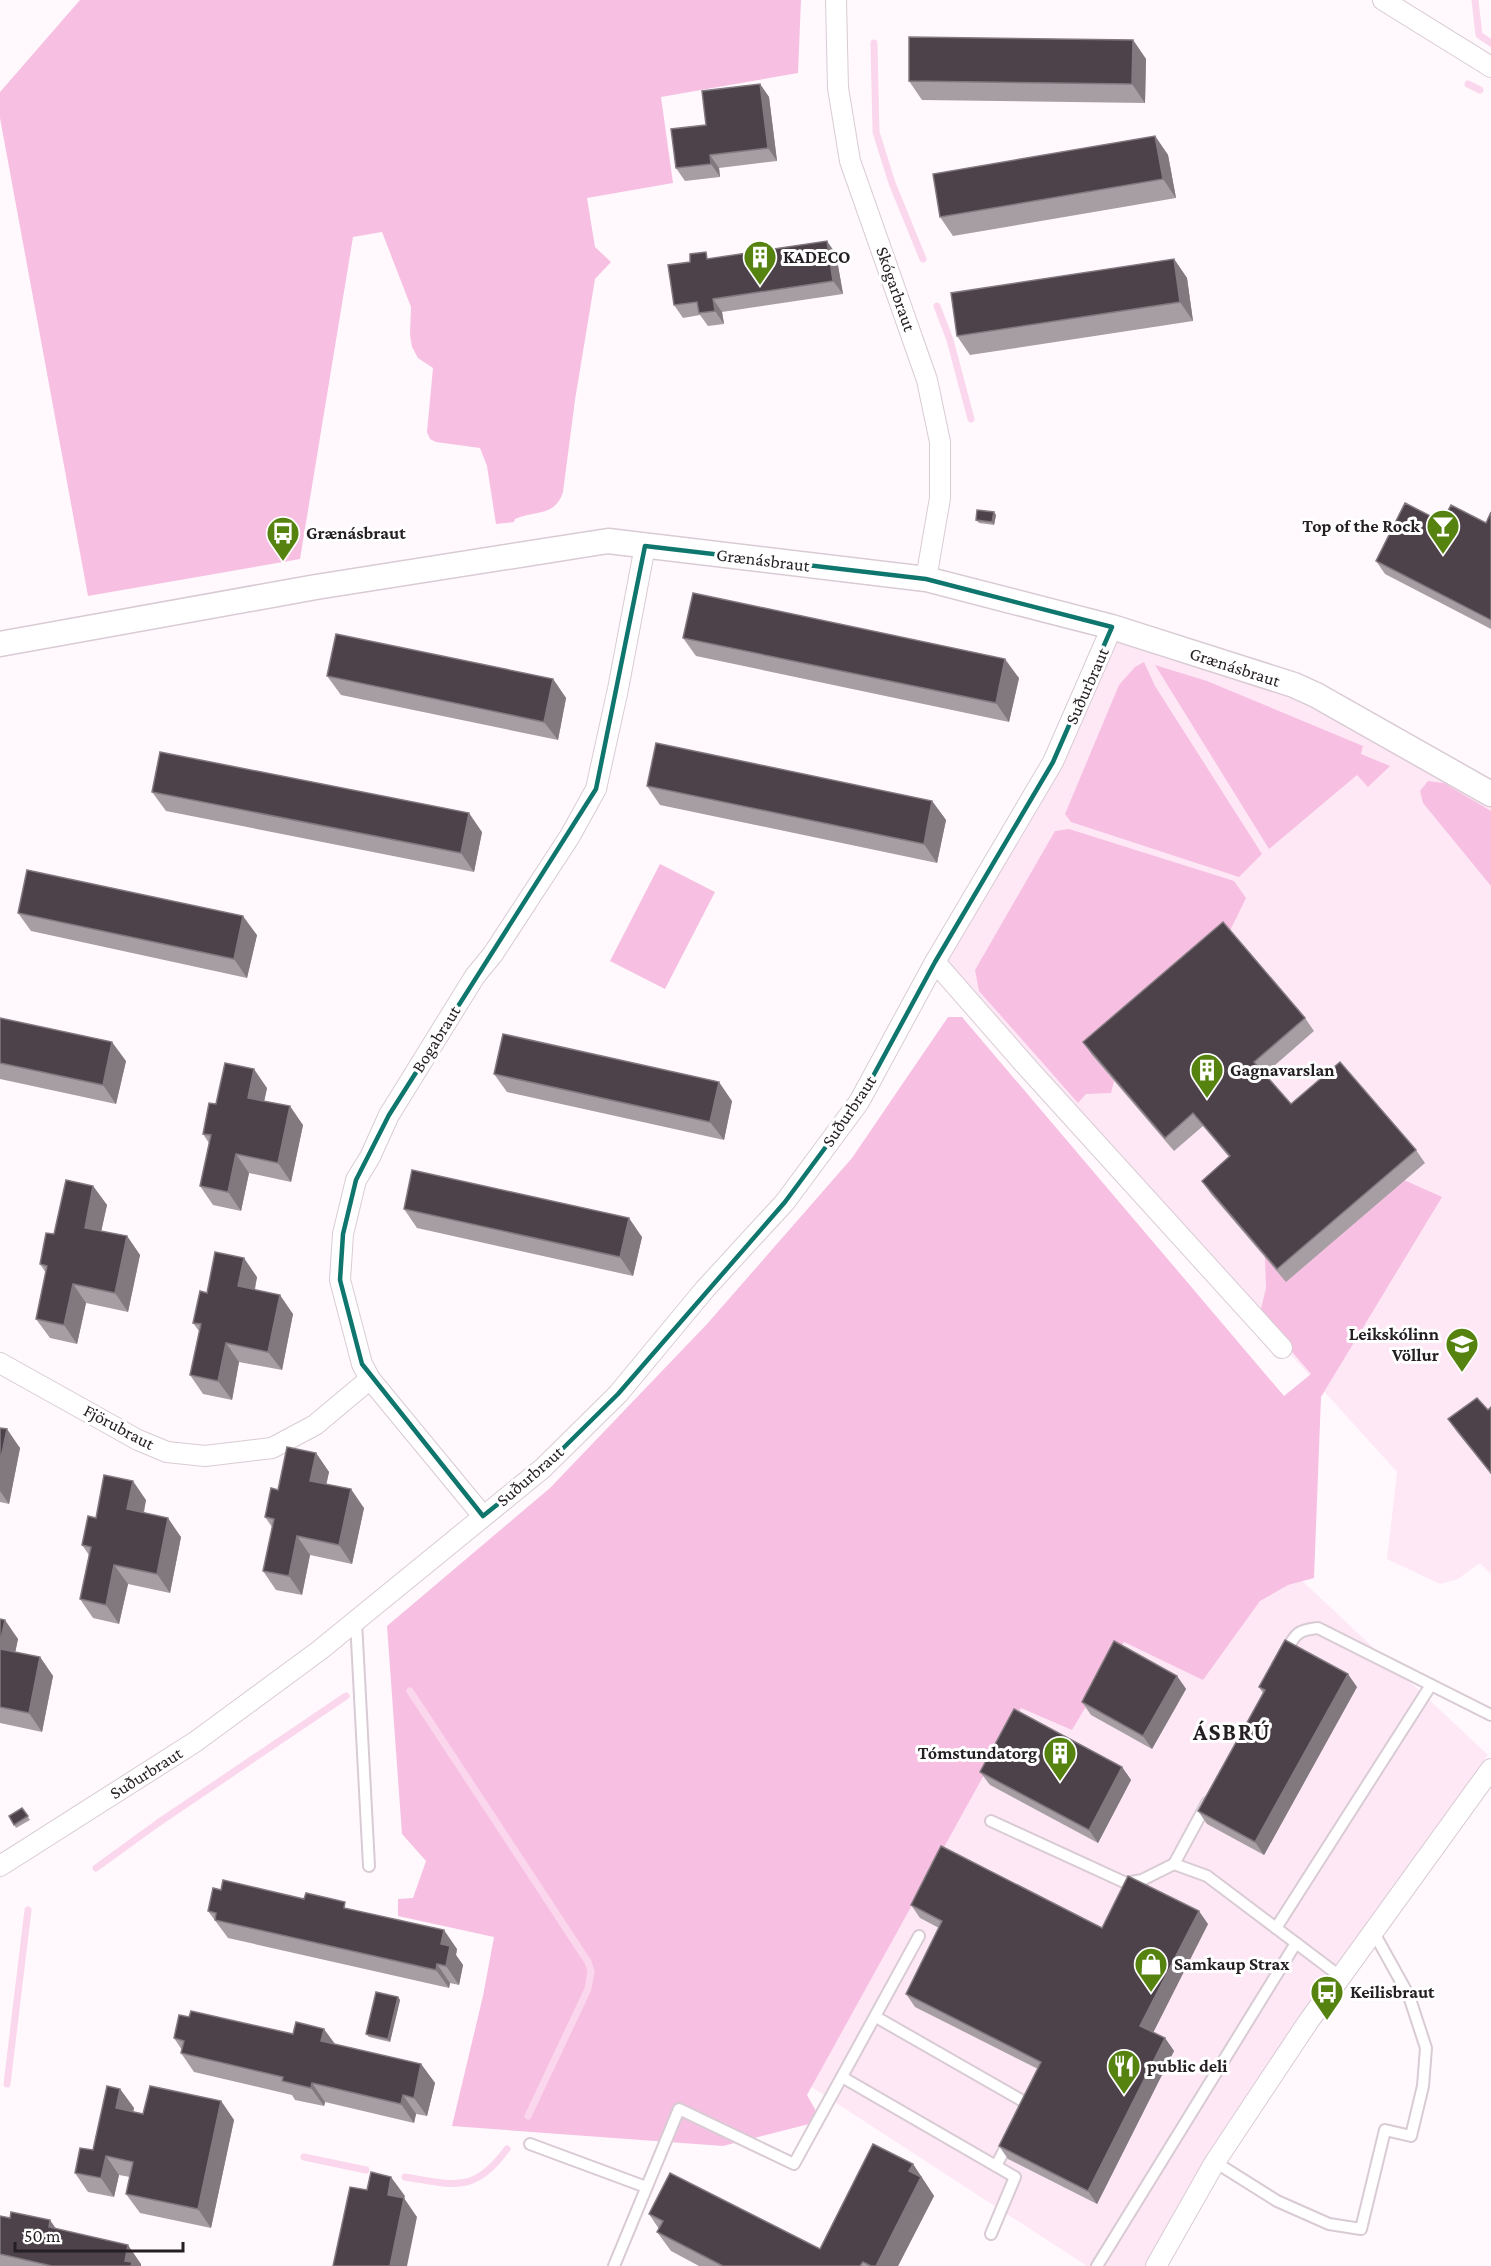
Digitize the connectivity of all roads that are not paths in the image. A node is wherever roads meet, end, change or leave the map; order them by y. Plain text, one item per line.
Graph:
1 (836, 0) edge
2 (1383, 0) edge
3 (1491, 67) edge
4 (645, 546) junction
5 (926, 579) junction
6 (1112, 627) junction
7 (0, 644) edge
8 (1491, 794) edge
9 (935, 962) junction
10 (1282, 1348) dead end
11 (0, 1363) edge
12 (370, 1379) junction
13 (483, 1516) junction
14 (356, 1620) junction
15 (1278, 1666) edge
16 (1431, 1685) junction
17 (1491, 1715) edge
18 (1491, 1769) edge
19 (1213, 1791) edge
20 (991, 1821) dead end
21 (1174, 1864) junction
22 (0, 1866) edge
23 (369, 1866) dead end
24 (1276, 1928) junction
25 (1374, 1933) junction
26 (919, 1936) dead end
27 (1296, 1943) junction
28 (1341, 1977) junction
29 (876, 2017) junction
30 (842, 2077) junction
31 (530, 2144) dead end
32 (1215, 2162) junction
33 (996, 2166) junction
34 (646, 2187) junction
35 (990, 2234) dead end
36 (614, 2266) edge
37 (1096, 2266) edge
38 (1156, 2266) edge

1 - 5 street, Skógarbraut
2 - 3 street
4 - 5 street, Grænásbraut
4 - 7 street, Grænásbraut
4 - 12 street, Bogabraut
5 - 6 street, Grænásbraut
6 - 8 street, Grænásbraut
6 - 9 street, Suðurbraut
9 - 10 street
9 - 13 street, Suðurbraut
11 - 12 street, Fjörubraut
12 - 13 street, Bogabraut
13 - 14 street, Suðurbraut
14 - 22 street, Suðurbraut
14 - 23 lane
15 - 16 lane
16 - 17 lane
16 - 24 lane
18 - 25 street
19 - 21 lane
20 - 21 lane
21 - 24 lane
24 - 27 lane
25 - 28 street
25 - 32 lane
26 - 29 lane
27 - 28 lane
27 - 37 lane
28 - 32 street
29 - 30 lane
29 - 33 lane
30 - 33 lane
30 - 34 lane
31 - 34 lane
32 - 38 street
33 - 35 lane
34 - 36 lane

